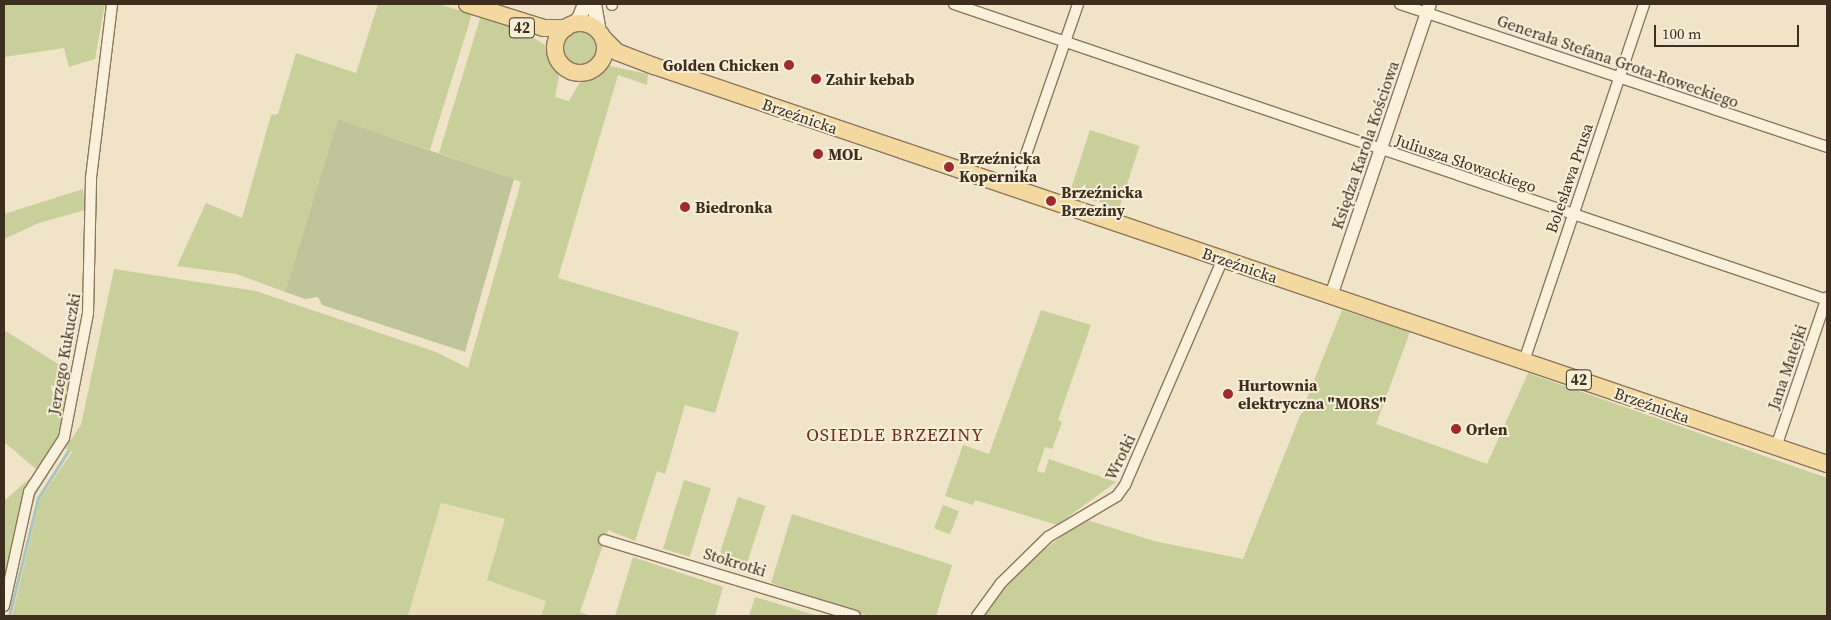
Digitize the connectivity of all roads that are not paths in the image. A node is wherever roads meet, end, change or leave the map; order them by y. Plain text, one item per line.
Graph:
1 (112, 4) edge
2 (467, 4) edge
3 (585, 4) edge
4 (594, 4) edge
5 (954, 4) edge
6 (1078, 4) edge
7 (1400, 4) edge
8 (1644, 4) edge
9 (972, 7) edge
10 (1428, 8) edge
11 (484, 9) junction
12 (568, 27) junction
13 (601, 35) junction
14 (1064, 43) junction
15 (556, 52) junction
16 (654, 66) junction
17 (596, 68) junction
18 (1619, 77) junction
19 (1827, 147) edge
20 (1380, 150) junction
21 (1014, 189) junction
22 (1573, 215) junction
23 (1223, 259) junction
24 (1331, 296) junction
25 (1827, 299) edge
26 (1524, 362) junction
27 (1776, 447) junction
28 (1827, 464) edge
29 (604, 540) dead end
30 (4, 606) edge
31 (855, 616) edge
32 (977, 616) edge

1 - 30 street, Jerzego Kukuczki
2 - 11 main road, 42
3 - 12 main road
4 - 13 main road
5 - 9 street, Juliusza Słowackiego
6 - 14 street
7 - 10 street, Generała Stefana Grota-Roweckiego
8 - 18 street, Bolesława Prusa
9 - 14 street, Juliusza Słowackiego
10 - 18 street, Generała Stefana Grota-Roweckiego
10 - 20 street, Księdza Karola Kościowa
11 - 12 main road
11 - 15 main road, 42
12 - 13 main road, 42
12 - 15 main road, 42
13 - 16 main road, Brzeźnicka / 42
13 - 17 main road
14 - 20 street, Juliusza Słowackiego
14 - 21 street
15 - 17 main road, 42
16 - 17 main road, Brzeźnicka / 42
16 - 21 main road, Brzeźnicka / 42
18 - 19 street, Generała Stefana Grota-Roweckiego
18 - 22 street, Bolesława Prusa
20 - 22 street, Juliusza Słowackiego
20 - 24 street, Księdza Karola Kościowa
21 - 23 main road, Brzeźnicka / 42
22 - 25 street, Juliusza Słowackiego
22 - 26 street, Bolesława Prusa
23 - 24 main road, Brzeźnicka / 42
23 - 32 street, Wrotki
24 - 26 main road, Brzeźnicka / 42
25 - 27 street, Jana Matejki
26 - 27 main road, Brzeźnicka / 42
27 - 28 main road, Brzeźnicka / 42
29 - 31 street, Stokrotki

